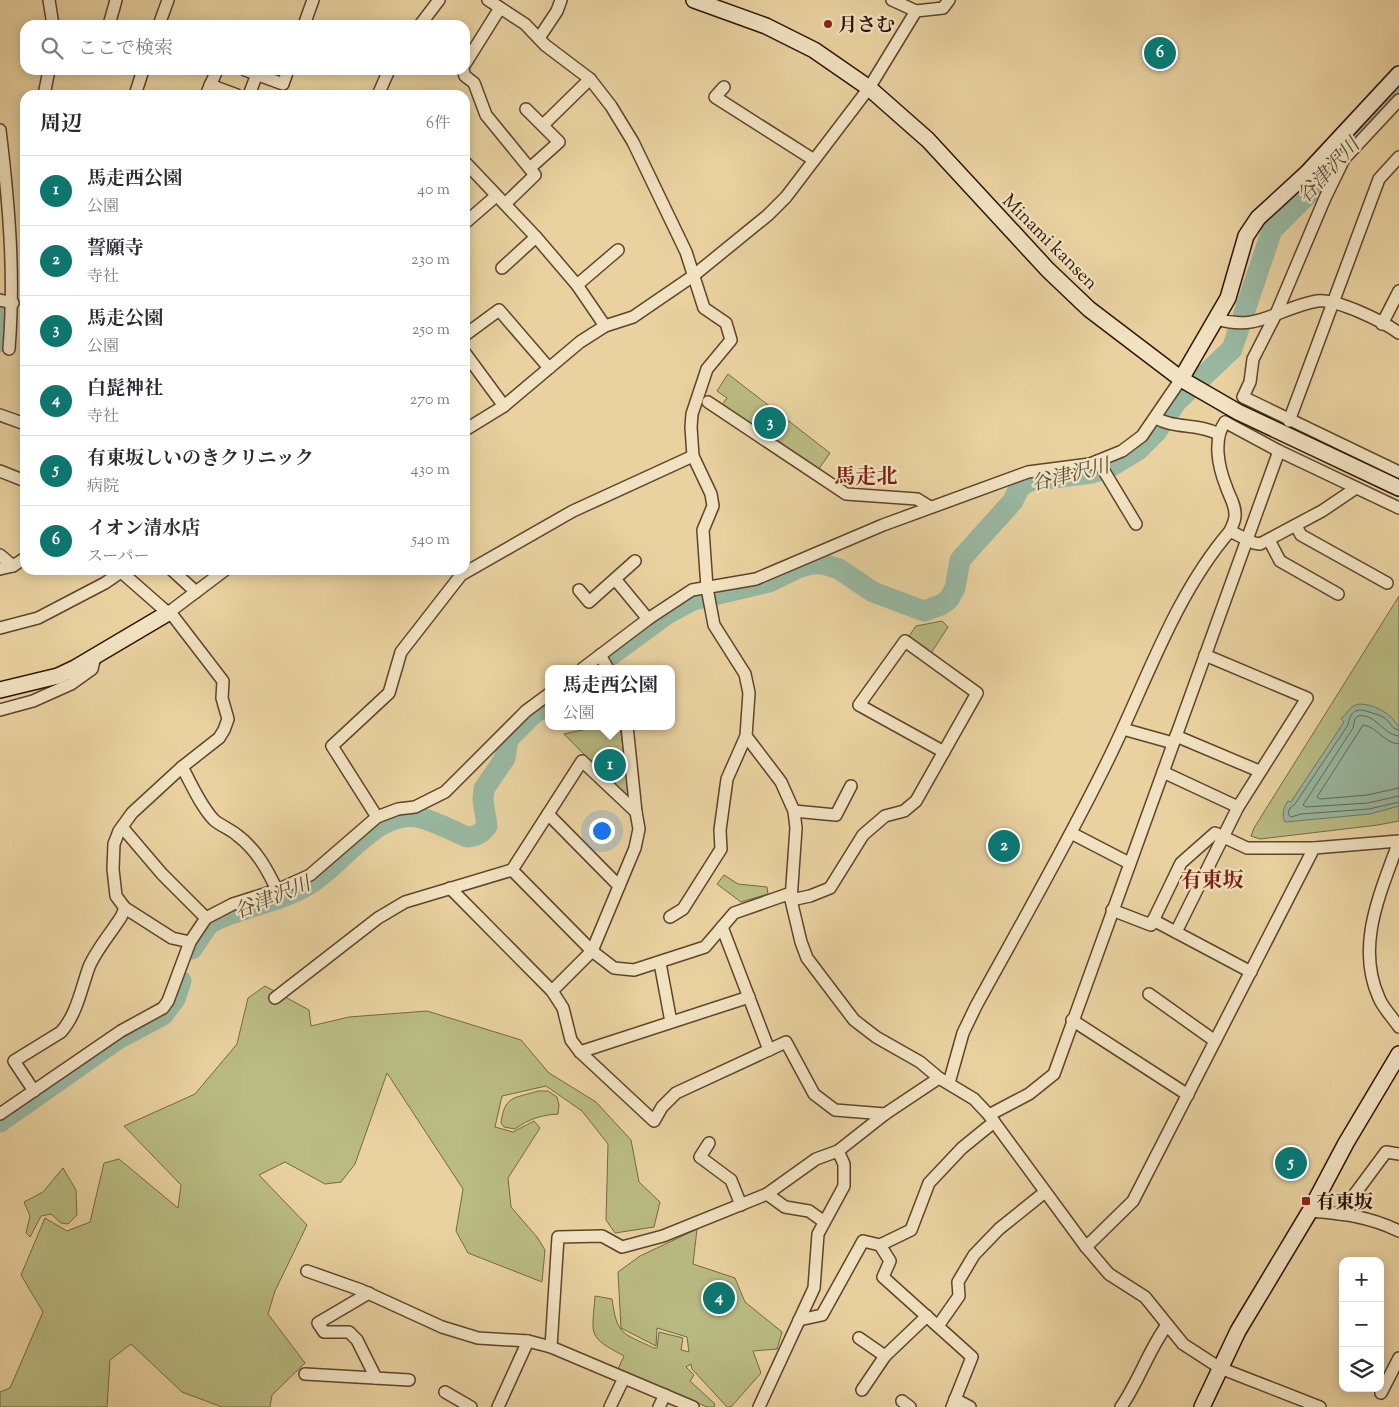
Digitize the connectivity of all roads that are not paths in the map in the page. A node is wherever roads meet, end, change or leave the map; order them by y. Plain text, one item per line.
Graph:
1 (49, 0) edge
2 (116, 0) edge
3 (168, 0) edge
4 (313, 0) edge
5 (439, 0) edge
6 (488, 0) edge
7 (561, 0) edge
8 (694, 0) edge
9 (892, 0) edge
10 (949, 0) edge
11 (500, 8) junction
12 (916, 11) junction
13 (52, 20) edge
14 (110, 20) edge
15 (161, 20) edge
16 (306, 20) edge
17 (424, 20) edge
18 (539, 38) junction
19 (470, 56) edge
20 (1399, 74) edge
21 (48, 75) edge
22 (142, 75) edge
23 (215, 75) edge
24 (258, 75) edge
25 (260, 75) edge
26 (286, 75) edge
27 (387, 75) edge
28 (465, 75) edge
29 (590, 79) junction
30 (724, 87) dead end
31 (869, 88) junction
32 (45, 90) edge
33 (137, 90) edge
34 (208, 90) edge
35 (251, 90) edge
36 (380, 90) edge
37 (1399, 100) edge
38 (526, 109) dead end
39 (543, 125) junction
40 (0, 130) edge
41 (1399, 157) edge
42 (814, 160) junction
43 (470, 167) edge
44 (530, 168) junction
45 (4, 194) edge
46 (500, 200) junction
47 (470, 221) edge
48 (536, 237) junction
49 (618, 250) dead end
50 (502, 268) dead end
51 (693, 276) junction
52 (577, 285) junction
53 (1399, 290) edge
54 (0, 300) edge
55 (1333, 302) junction
56 (13, 303) junction
57 (1276, 314) junction
58 (1217, 319) junction
59 (1382, 324) junction
60 (605, 326) junction
61 (470, 331) edge
62 (1399, 333) edge
63 (9, 349) dead end
64 (470, 360) edge
65 (549, 368) junction
66 (1181, 379) junction
67 (708, 402) dead end
68 (504, 406) junction
69 (0, 415) edge
70 (1156, 418) junction
71 (1290, 420) junction
72 (20, 422) edge
73 (470, 427) edge
74 (1218, 434) junction
75 (1279, 451) junction
76 (693, 456) junction
77 (1098, 461) junction
78 (0, 470) edge
79 (1399, 472) edge
80 (20, 479) edge
81 (1356, 488) junction
82 (1399, 488) edge
83 (930, 507) junction
84 (1399, 508) edge
85 (1136, 524) dead end
86 (1296, 526) junction
87 (1230, 531) junction
88 (1246, 539) junction
89 (1269, 540) junction
90 (0, 555) edge
91 (20, 561) edge
92 (636, 561) dead end
93 (13, 566) junction
94 (0, 569) edge
95 (470, 570) edge
96 (115, 575) edge
97 (125, 575) edge
98 (177, 575) edge
99 (218, 575) edge
100 (461, 575) edge
101 (615, 579) junction
102 (1387, 583) dead end
103 (707, 588) junction
104 (579, 590) dead end
105 (196, 592) junction
106 (1338, 594) dead end
107 (169, 612) junction
108 (648, 619) junction
109 (0, 628) edge
110 (600, 655) junction
111 (1205, 655) junction
112 (95, 657) junction
113 (587, 665) edge
114 (606, 665) edge
115 (0, 690) edge
116 (545, 697) edge
117 (0, 710) edge
118 (1124, 728) junction
119 (627, 730) edge
120 (746, 736) junction
121 (1174, 739) junction
122 (944, 752) junction
123 (182, 767) junction
124 (1259, 771) junction
125 (1162, 772) junction
126 (851, 786) dead end
127 (1238, 807) junction
128 (794, 811) junction
129 (636, 812) junction
130 (548, 814) junction
131 (377, 817) junction
132 (122, 827) junction
133 (1072, 834) junction
134 (1224, 836) junction
135 (1399, 841) edge
136 (1314, 848) junction
137 (1129, 863) junction
138 (512, 870) junction
139 (619, 886) junction
140 (450, 888) junction
141 (277, 890) junction
142 (791, 897) junction
143 (125, 908) junction
144 (1112, 910) junction
145 (670, 917) dead end
146 (206, 918) junction
147 (1153, 920) junction
148 (722, 927) junction
149 (1176, 932) junction
150 (190, 942) junction
151 (592, 951) junction
152 (660, 963) junction
153 (1251, 972) junction
154 (552, 991) junction
155 (1149, 994) dead end
156 (749, 997) junction
157 (275, 998) dead end
158 (1072, 1020) junction
159 (671, 1022) junction
160 (1399, 1027) edge
161 (1215, 1041) junction
162 (769, 1050) junction
163 (580, 1052) junction
164 (1399, 1054) edge
165 (944, 1081) junction
166 (34, 1091) junction
167 (1188, 1095) junction
168 (0, 1114) edge
169 (885, 1114) junction
170 (992, 1118) junction
171 (709, 1143) dead end
172 (838, 1150) junction
173 (1399, 1154) edge
174 (1045, 1192) junction
175 (767, 1194) junction
176 (741, 1205) junction
177 (1310, 1211) junction
178 (1340, 1214) junction
179 (823, 1221) junction
180 (1399, 1231) edge
181 (880, 1245) junction
182 (1086, 1248) junction
183 (307, 1271) dead end
184 (369, 1293) junction
185 (927, 1316) junction
186 (799, 1320) junction
187 (1167, 1325) junction
188 (938, 1326) junction
189 (858, 1338) dead end
190 (528, 1341) junction
191 (551, 1346) junction
192 (885, 1356) junction
193 (1399, 1358) edge
194 (1220, 1368) junction
195 (306, 1374) dead end
196 (376, 1378) junction
197 (624, 1378) junction
198 (409, 1380) dead end
199 (862, 1390) dead end
200 (445, 1392) dead end
201 (1381, 1393) dead end
202 (665, 1395) junction
203 (954, 1403) edge
204 (471, 1407) edge
205 (498, 1407) edge
206 (610, 1407) edge
207 (660, 1407) edge
208 (693, 1407) edge
209 (759, 1407) edge
210 (970, 1407) edge
211 (1121, 1407) edge
212 (1202, 1407) edge
213 (1320, 1407) edge

1 - 13 street
2 - 14 street
3 - 15 street
4 - 16 street
5 - 17 street
6 - 11 street
7 - 18 street
8 - 31 street, Minami kansen
9 - 12 street
10 - 12 street
11 - 18 street
11 - 19 street
12 - 31 street
18 - 29 street
20 - 58 street
21 - 32 street
22 - 33 street
23 - 34 street
24 - 35 street
25 - 26 street
27 - 36 street
28 - 44 street
29 - 39 street
29 - 51 street
30 - 42 street
31 - 42 street
31 - 66 street, Minami kansen
37 - 57 street
38 - 39 street
39 - 44 street
40 - 45 street
41 - 55 street
42 - 51 street
43 - 46 street
44 - 46 street
45 - 56 street
46 - 47 street
46 - 48 street
48 - 50 street
48 - 52 street
49 - 52 street
51 - 60 street
51 - 76 street
52 - 60 street
53 - 59 street
54 - 56 street
55 - 57 street
55 - 59 street
55 - 71 street
56 - 63 street
57 - 58 street
57 - 71 street
58 - 66 street
59 - 62 street
60 - 65 street
61 - 65 street
64 - 68 street
65 - 68 street
66 - 70 street
66 - 82 street, Minami kansen
67 - 83 street
68 - 73 street
69 - 72 street
70 - 74 street
70 - 77 street
71 - 79 street
74 - 75 street
74 - 87 street
75 - 81 street
75 - 88 street
76 - 95 street
76 - 103 street
77 - 83 street
77 - 85 street
78 - 80 street
81 - 84 street
81 - 86 street
83 - 103 street
86 - 89 street
86 - 102 street
87 - 88 street
87 - 118 street
88 - 89 street
88 - 111 street
89 - 106 street
90 - 93 street
91 - 93 street
92 - 101 street
93 - 94 street
96 - 109 street
97 - 107 street
98 - 105 street
99 - 105 street
100 - 131 street
101 - 104 street
101 - 108 street
103 - 108 street
103 - 120 street
105 - 107 street
107 - 112 street
107 - 123 street
108 - 110 street
110 - 113 street
110 - 114 street
111 - 121 street
111 - 124 street
112 - 115 street
112 - 117 street
116 - 131 street
118 - 121 street
118 - 133 street
119 - 129 street
120 - 128 street
120 - 145 street
121 - 124 street
121 - 125 street
122 - 122 street
122 - 142 street
123 - 132 street
123 - 141 street
124 - 127 street
125 - 127 street
125 - 137 street
126 - 128 street
127 - 134 street
128 - 142 street
129 - 130 street
129 - 139 street
130 - 138 street
130 - 139 street
131 - 141 street
132 - 143 street
132 - 146 street
133 - 137 street
133 - 165 street
134 - 136 street
134 - 147 street
134 - 149 street
135 - 136 street
135 - 160 street
136 - 153 street
137 - 144 street
138 - 140 street
138 - 151 street
139 - 151 street
140 - 154 street
140 - 157 street
141 - 146 street
142 - 148 street
142 - 165 street
143 - 150 street
143 - 166 street
144 - 147 street
144 - 158 street
146 - 150 street
147 - 149 street
148 - 152 street
148 - 156 street
149 - 153 street
150 - 166 street
151 - 152 street
151 - 154 street
152 - 159 street
153 - 161 street
154 - 163 street
155 - 161 street
156 - 159 street
156 - 162 street
158 - 167 street
158 - 170 street
159 - 163 street
161 - 167 street
162 - 163 street
162 - 169 street
164 - 177 street
165 - 169 street
165 - 170 street
166 - 168 street
167 - 182 street
169 - 172 street
170 - 174 street
170 - 181 street
171 - 176 street
172 - 175 street
172 - 179 street
173 - 178 street
174 - 182 street
174 - 188 street
175 - 176 street
175 - 179 street
176 - 191 street
177 - 178 street
177 - 194 street
178 - 180 street
179 - 186 street
181 - 185 street
181 - 186 street
182 - 187 street
183 - 184 street
184 - 190 street
184 - 196 street
185 - 188 street
185 - 192 street
186 - 209 street
187 - 194 street
187 - 211 street
188 - 203 street
189 - 192 street
190 - 191 street
190 - 205 street
191 - 197 street
192 - 199 street
193 - 201 street
194 - 212 street
194 - 213 street
195 - 196 street
196 - 198 street
197 - 202 street
197 - 206 street
200 - 204 street
202 - 207 street
202 - 208 street
203 - 210 street

